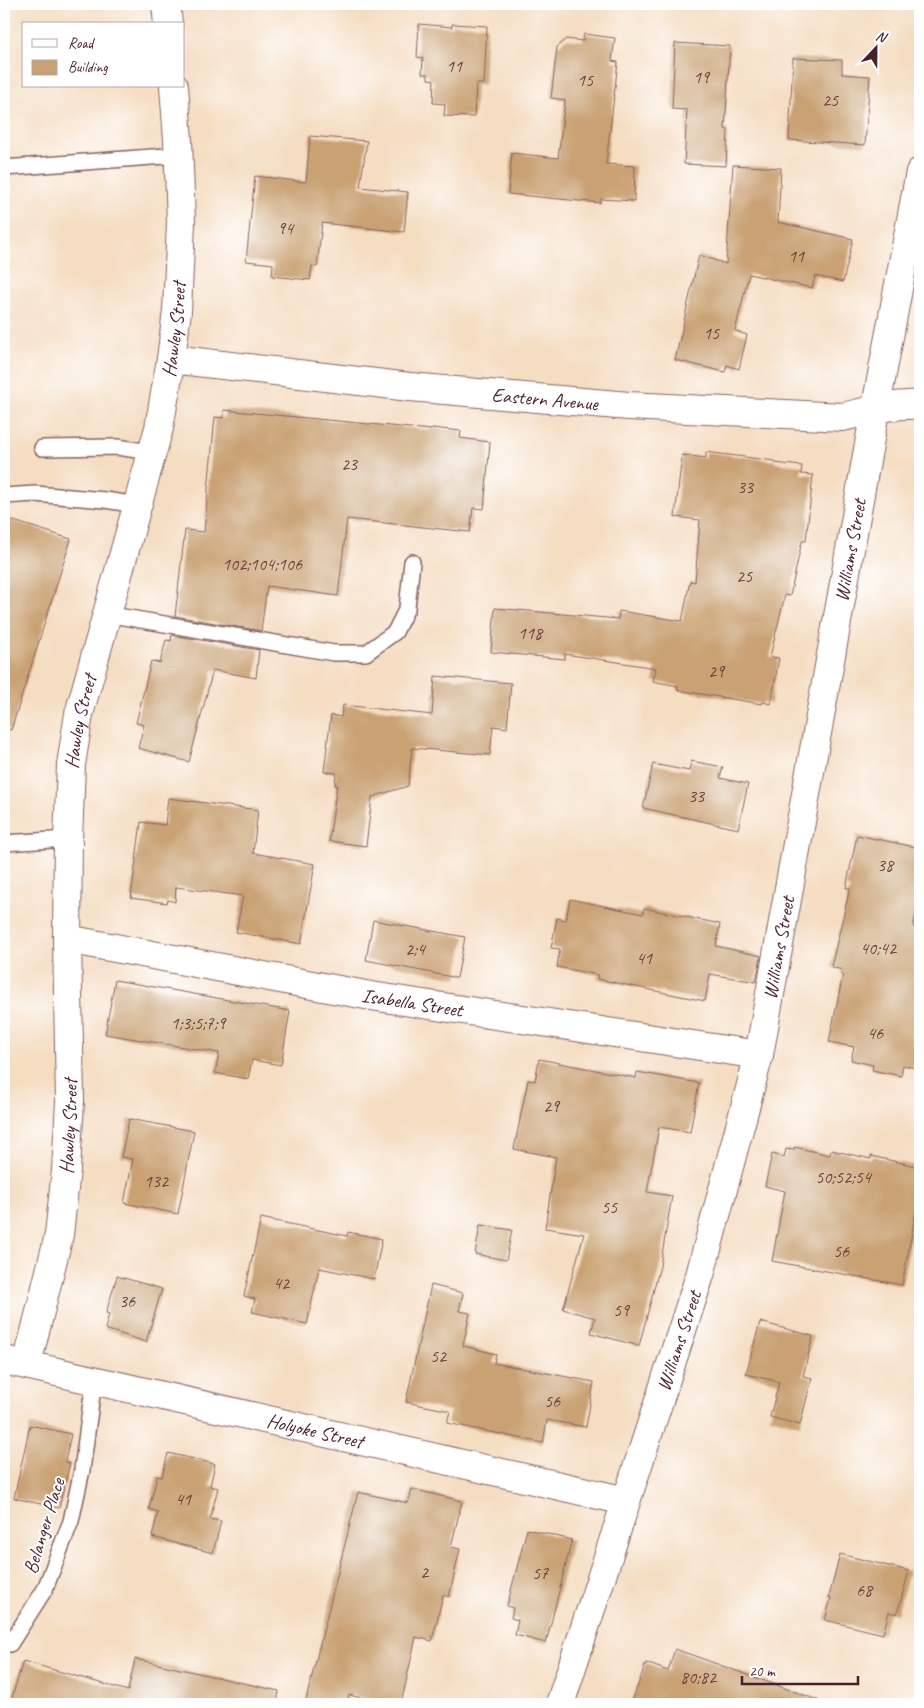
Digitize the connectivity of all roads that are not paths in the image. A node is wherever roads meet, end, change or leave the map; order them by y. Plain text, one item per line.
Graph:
1 (166, 4) edge
2 (168, 22) edge
3 (174, 88) edge
4 (178, 155) junction
5 (4, 168) edge
6 (920, 172) edge
7 (171, 359) junction
8 (920, 405) edge
9 (875, 410) junction
10 (42, 448) dead end
11 (152, 452) junction
12 (4, 496) edge
13 (137, 505) junction
14 (412, 562) dead end
15 (106, 614) junction
16 (68, 839) junction
17 (4, 843) edge
18 (67, 939) junction
19 (759, 1056) junction
20 (15, 1362) edge
21 (94, 1380) junction
22 (626, 1501) junction
23 (10, 1644) dead end
24 (560, 1704) edge

1 - 2 street
3 - 4 street, Hawley Street
4 - 5 lane
4 - 7 street, Hawley Street
6 - 9 street, Williams Street
7 - 9 street, Eastern Avenue
7 - 11 street, Hawley Street
8 - 9 street, Eastern Avenue
9 - 19 street, Williams Street
10 - 11 lane
11 - 13 street, Hawley Street
12 - 13 lane
13 - 15 street, Hawley Street
14 - 15 lane
15 - 16 street, Hawley Street
16 - 17 lane
16 - 18 street, Hawley Street
18 - 19 street, Isabella Street
18 - 20 street, Hawley Street
19 - 22 street, Williams Street
20 - 21 street, Holyoke Street
21 - 22 street, Holyoke Street
21 - 23 lane, Belanger Place
22 - 24 street, Williams Street

